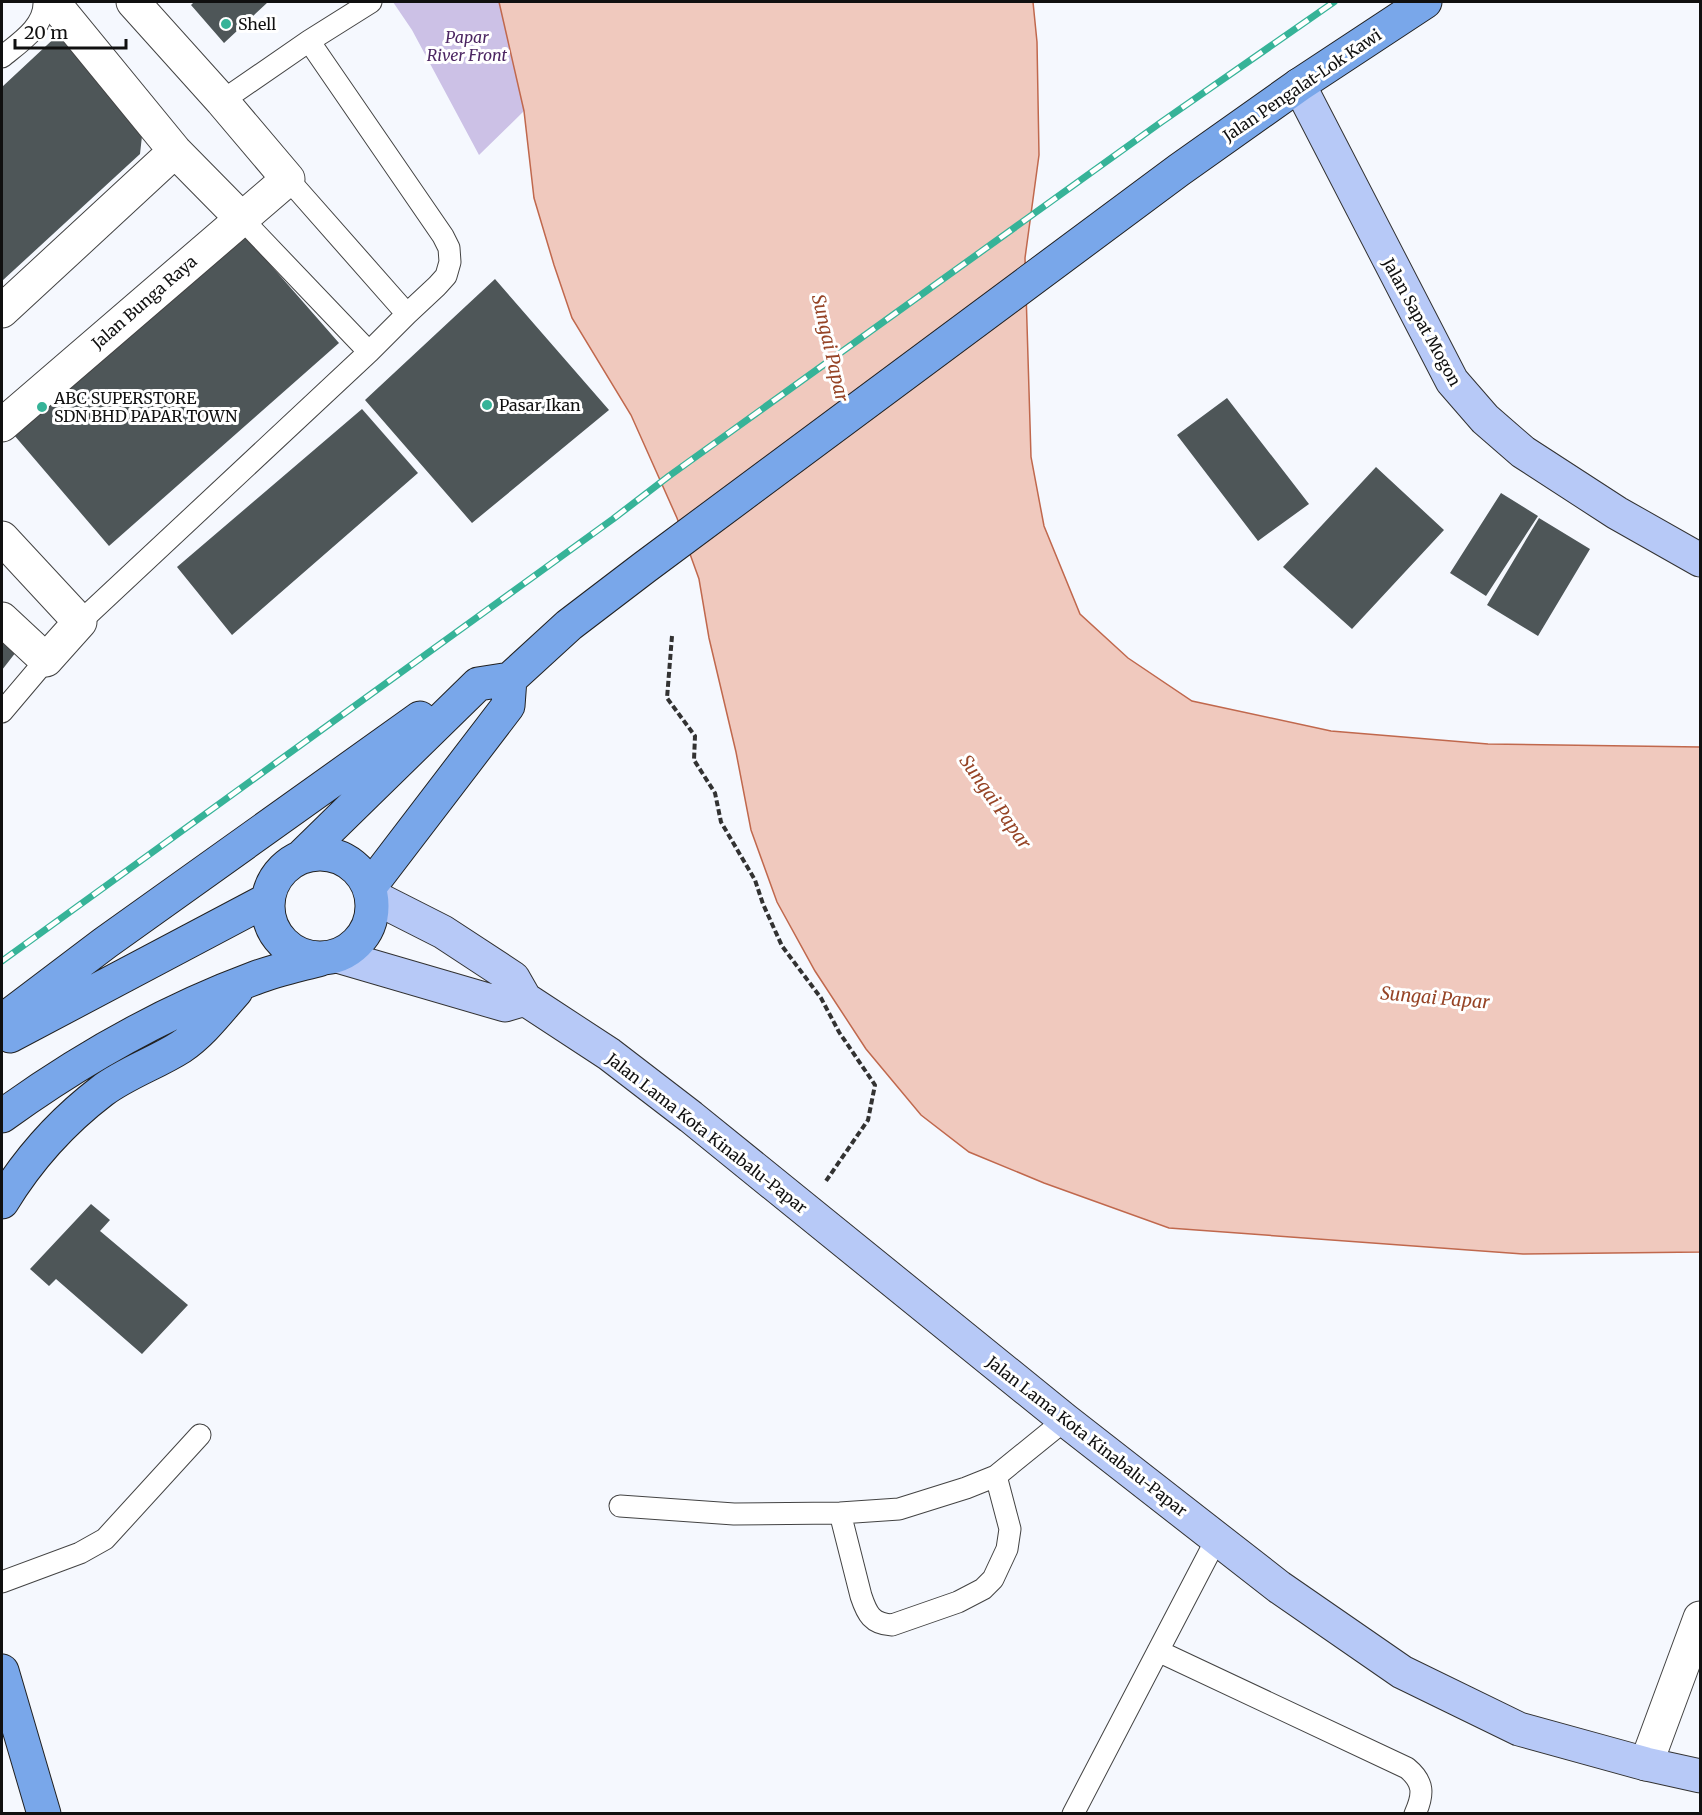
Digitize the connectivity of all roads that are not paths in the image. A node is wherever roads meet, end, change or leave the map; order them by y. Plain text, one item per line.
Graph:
1 (44, 2) edge
2 (53, 2) edge
3 (133, 2) edge
4 (1425, 2) edge
5 (360, 5) edge
6 (309, 41) junction
7 (2, 57) edge
8 (1299, 85) junction
9 (222, 101) junction
10 (175, 151) junction
11 (288, 179) junction
12 (242, 219) junction
13 (2, 311) edge
14 (407, 314) junction
15 (369, 352) junction
16 (2, 425) edge
17 (2, 538) edge
18 (1701, 560) edge
19 (2, 619) edge
20 (80, 622) junction
21 (46, 660) junction
22 (510, 679) junction
23 (465, 698) junction
24 (2, 712) edge
25 (300, 858) junction
26 (370, 892) junction
27 (267, 900) junction
28 (329, 957) junction
29 (243, 983) junction
30 (525, 999) junction
31 (2, 1021) edge
32 (2, 1042) edge
33 (2, 1116) edge
34 (2, 1202) edge
35 (1065, 1420) junction
36 (200, 1435) dead end
37 (996, 1476) junction
38 (620, 1506) dead end
39 (840, 1513) junction
40 (1217, 1538) junction
41 (2, 1582) edge
42 (1701, 1618) edge
43 (1158, 1651) junction
44 (2, 1671) edge
45 (1646, 1764) junction
46 (1701, 1776) edge
47 (44, 1814) edge
48 (1073, 1814) edge
49 (1415, 1814) edge

1 - 7 lane
2 - 10 street
3 - 9 street
4 - 8 main road, Jalan Pengalat-Lok Kawi
5 - 6 lane
6 - 9 lane
6 - 14 lane
8 - 18 main road, Jalan Sapat Mogon
8 - 22 main road, Jalan Pengalat-Lok Kawi
9 - 11 street
10 - 12 street
10 - 13 street
11 - 12 street, Jalan Bunga Raya
11 - 14 lane
12 - 15 lane
12 - 16 street, Jalan Bunga Raya
14 - 15 lane
15 - 20 lane
17 - 20 street
19 - 21 street
20 - 21 street
21 - 24 lane
22 - 23 main road
22 - 26 main road
23 - 25 main road
23 - 31 main road
25 - 26 main road
25 - 27 main road
26 - 28 main road
26 - 30 main road
27 - 28 main road
27 - 32 main road
28 - 29 main road
28 - 30 main road
29 - 33 main road
29 - 34 main road
30 - 35 main road, Jalan Lama Kota Kinabalu-Papar
35 - 37 lane
35 - 40 main road, Jalan Lama Kota Kinabalu-Papar
36 - 41 lane
37 - 39 lane
37 - 39 lane
38 - 39 lane
40 - 43 lane
40 - 45 main road, Jalan Lama Kota Kinabalu-Papar
42 - 45 street
43 - 48 lane
43 - 49 lane
44 - 47 main road
45 - 46 main road, Jalan Lama Kota Kinabalu-Papar

